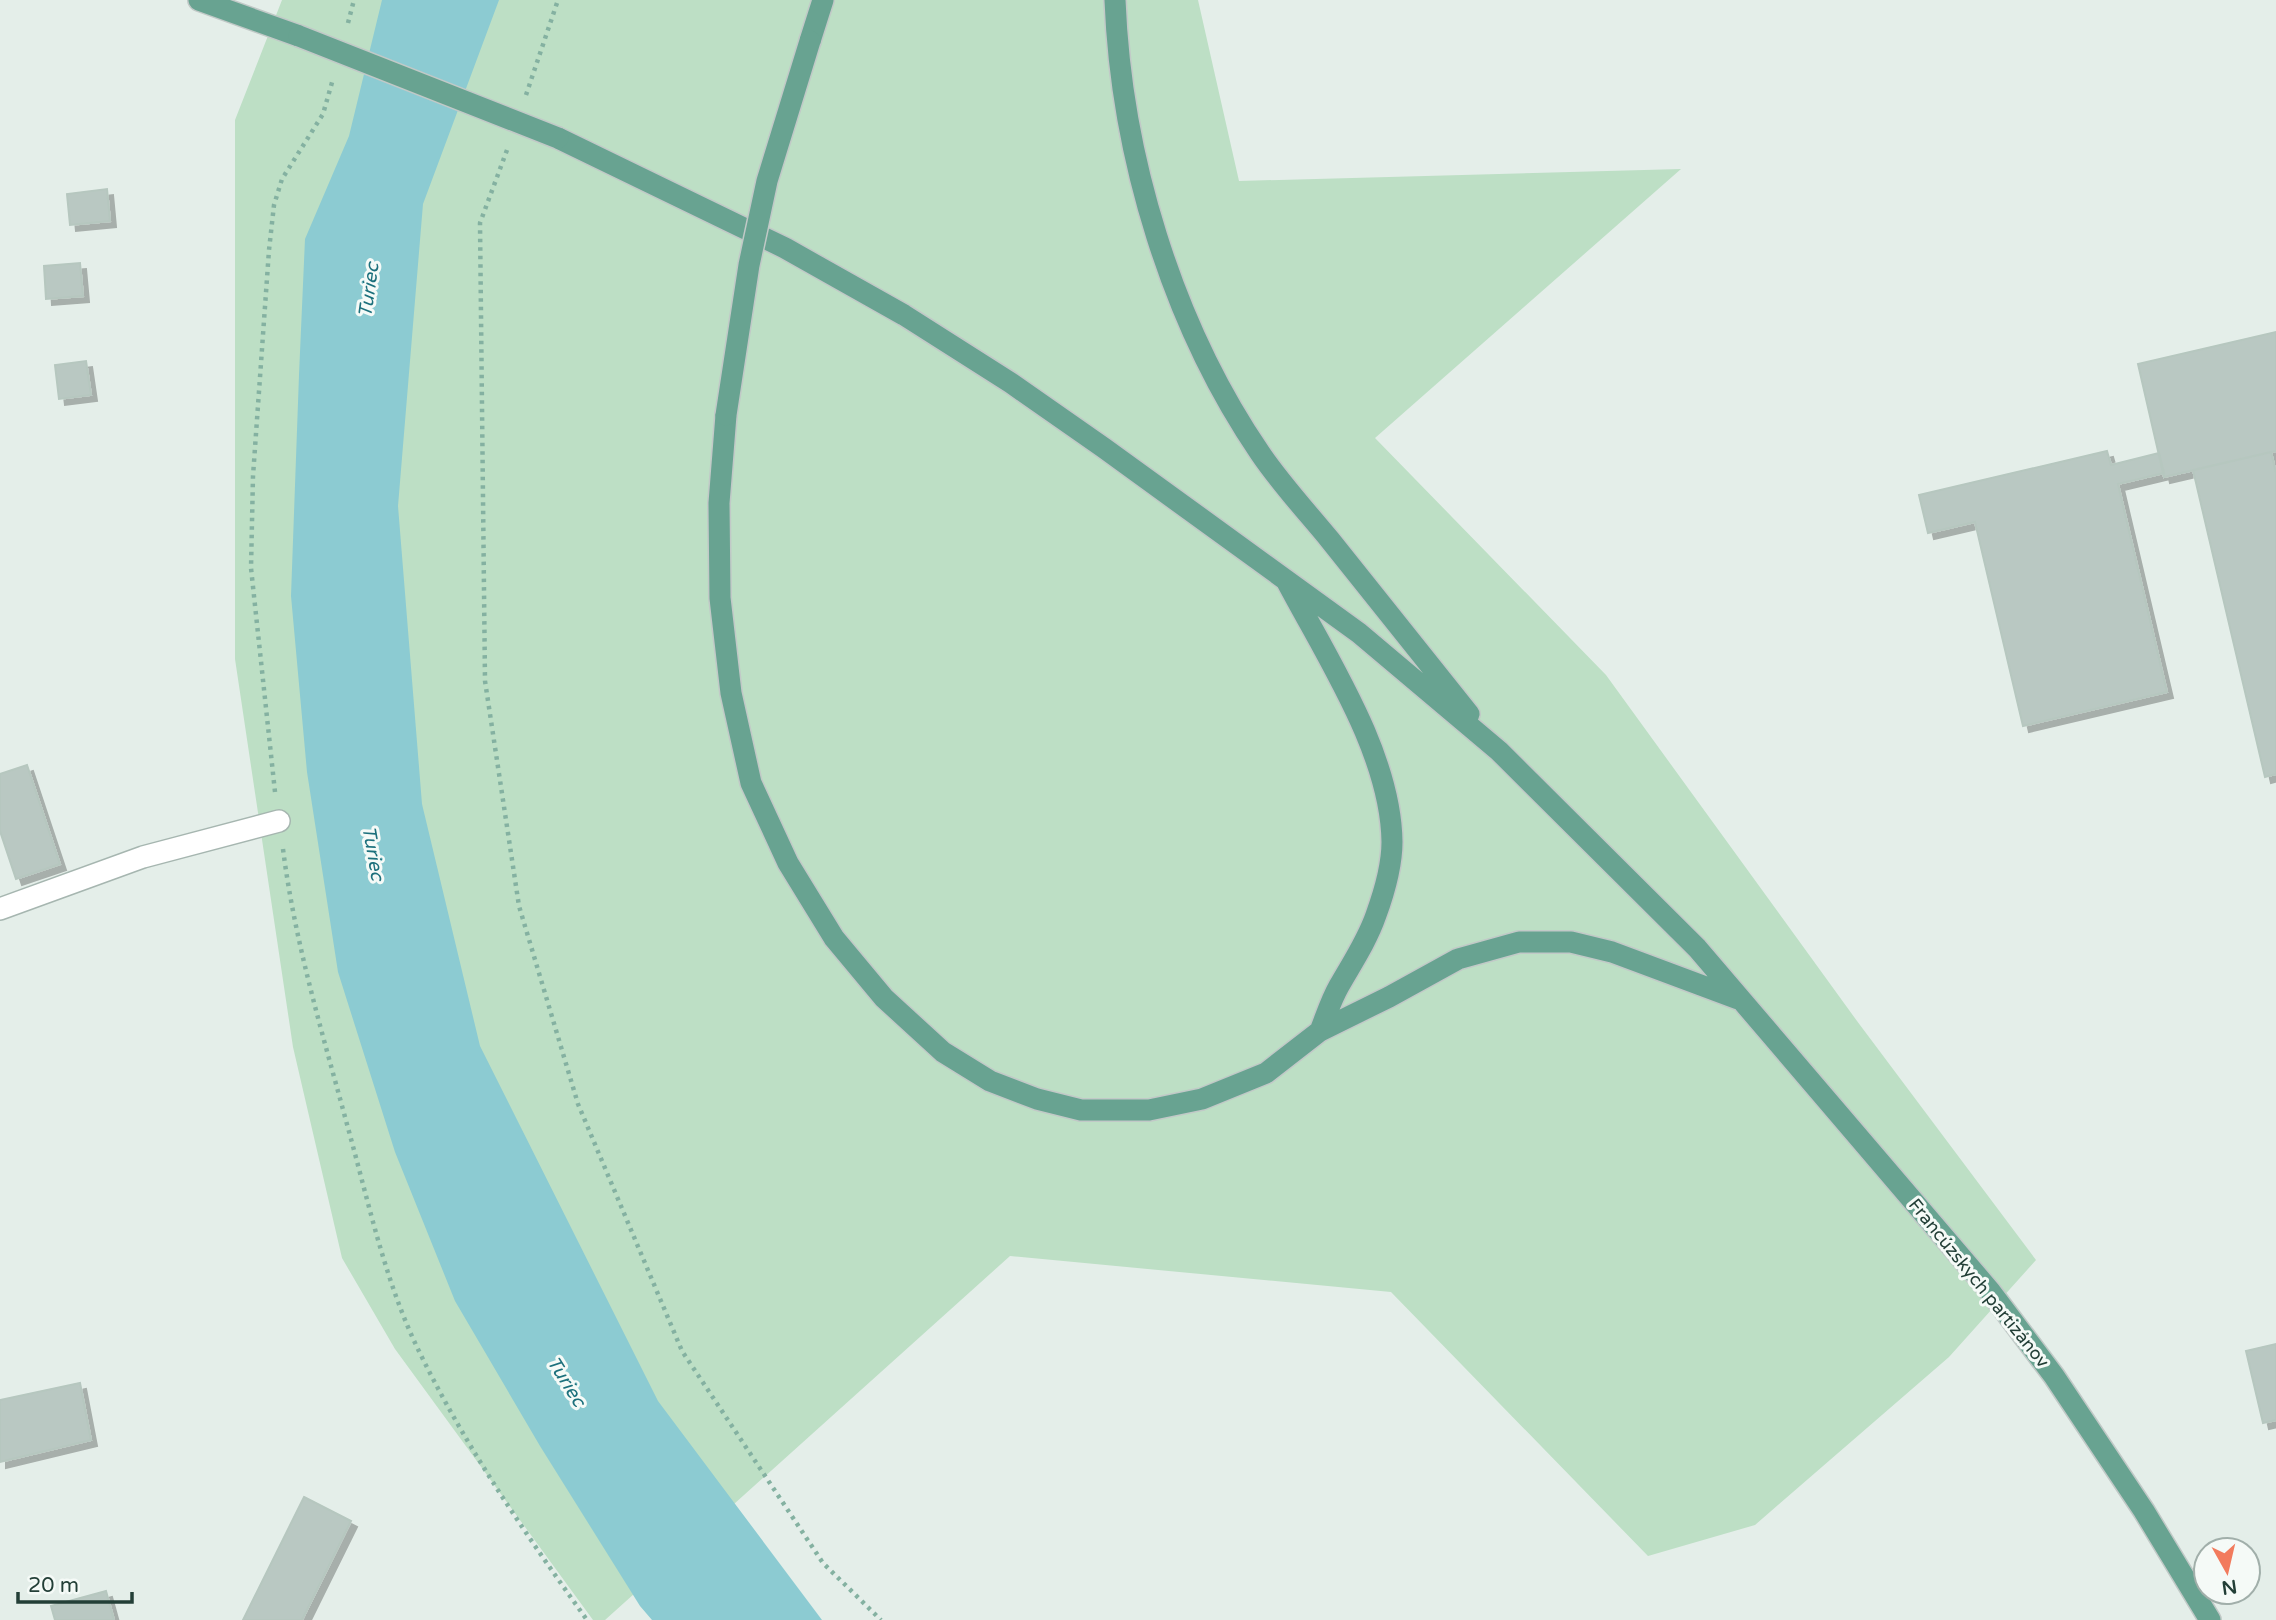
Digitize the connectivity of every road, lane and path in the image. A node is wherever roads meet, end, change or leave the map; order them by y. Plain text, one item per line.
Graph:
1 (199, 0) edge
2 (354, 0) edge
3 (558, 0) edge
4 (823, 0) edge
5 (1115, 0) edge
6 (347, 27) dead end
7 (333, 76) dead end
8 (526, 98) dead end
9 (507, 148) dead end
10 (1284, 577) junction
11 (1499, 751) junction
12 (279, 821) junction
13 (0, 909) edge
14 (1744, 1000) junction
15 (1320, 1031) junction
16 (587, 1620) edge
17 (881, 1620) edge
18 (2210, 1620) edge

1 - 10 main road, bridge
2 - 6 path
3 - 8 path
4 - 15 main road, bridge
5 - 11 main road
7 - 12 path
9 - 17 path
10 - 11 main road
10 - 15 main road
11 - 14 main road, Francúzskych partizánov
12 - 13 lane
12 - 16 path
14 - 15 main road
14 - 18 main road, Francúzskych partizánov

